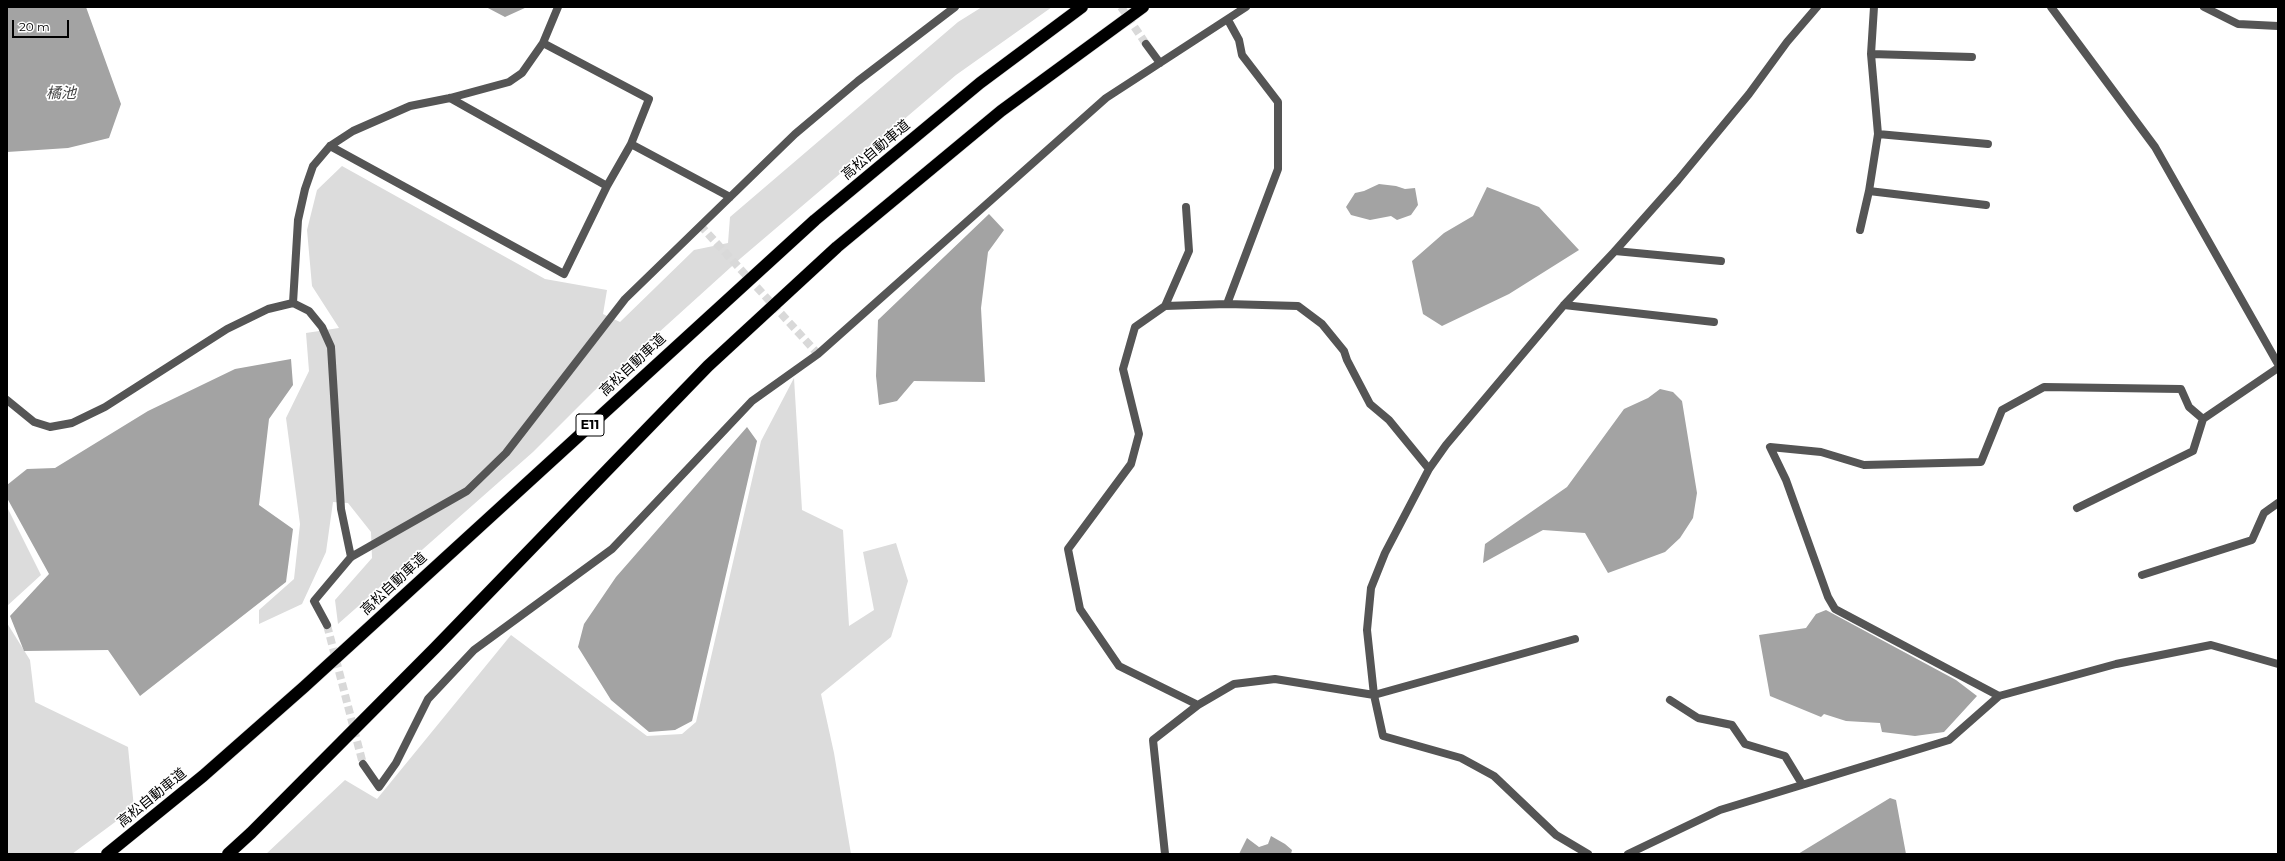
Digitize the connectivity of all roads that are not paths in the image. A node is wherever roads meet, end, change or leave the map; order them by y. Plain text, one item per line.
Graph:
1 (558, 7) edge
2 (955, 7) edge
3 (1082, 7) edge
4 (1143, 7) edge
5 (1246, 7) edge
6 (1818, 7) edge
7 (1874, 7) edge
8 (2051, 7) edge
9 (2204, 7) edge
10 (1228, 20) junction
11 (2278, 26) edge
12 (543, 43) junction
13 (1146, 44) tunnel mouth
14 (1871, 54) junction
15 (1972, 56) dead end
16 (1160, 63) junction
17 (450, 98) junction
18 (1878, 134) junction
19 (631, 144) junction
20 (1988, 144) dead end
21 (330, 146) junction
22 (607, 186) junction
23 (1869, 191) junction
24 (730, 197) junction
25 (1986, 205) dead end
26 (1186, 206) dead end
27 (1860, 230) dead end
28 (1615, 251) junction
29 (1721, 261) dead end
30 (293, 303) junction
31 (1227, 304) junction
32 (1564, 305) junction
33 (1165, 306) junction
34 (1714, 322) dead end
35 (2278, 364) edge
36 (2278, 368) edge
37 (7, 400) edge
38 (2203, 419) junction
39 (1429, 469) junction
40 (2278, 503) edge
41 (2077, 508) dead end
42 (351, 557) junction
43 (2142, 575) dead end
44 (327, 625) tunnel mouth
45 (1575, 639) dead end
46 (2278, 664) edge
47 (1374, 695) junction
48 (1999, 696) junction
49 (1670, 700) dead end
50 (1198, 705) junction
51 (363, 764) tunnel mouth
52 (1802, 784) junction
53 (107, 854) edge
54 (228, 854) edge
55 (1165, 854) edge
56 (1588, 854) edge
57 (1628, 854) edge

1 - 12 street
2 - 24 street
3 - 53 highway, 高松自動車道 / E11
4 - 54 highway
5 - 10 street
6 - 28 street
7 - 14 street
8 - 35 street
9 - 11 street
10 - 16 street
10 - 31 street
12 - 17 street
12 - 19 street
13 - 16 street
14 - 15 street
14 - 18 street
16 - 51 street
17 - 21 street
17 - 22 street
18 - 20 street
18 - 23 street
19 - 22 street
19 - 24 street
21 - 22 street
21 - 30 street
23 - 25 street
23 - 27 street
24 - 42 street
26 - 33 street
28 - 29 street
28 - 32 street
30 - 37 street
30 - 42 street
31 - 33 street
31 - 39 street
32 - 34 street
32 - 39 street
33 - 50 street
36 - 38 street
38 - 41 street
38 - 48 street
39 - 47 street
40 - 43 street
42 - 44 street
45 - 47 street
46 - 48 street
47 - 50 street
47 - 56 street
48 - 52 street
49 - 52 street
50 - 55 street
52 - 57 street

